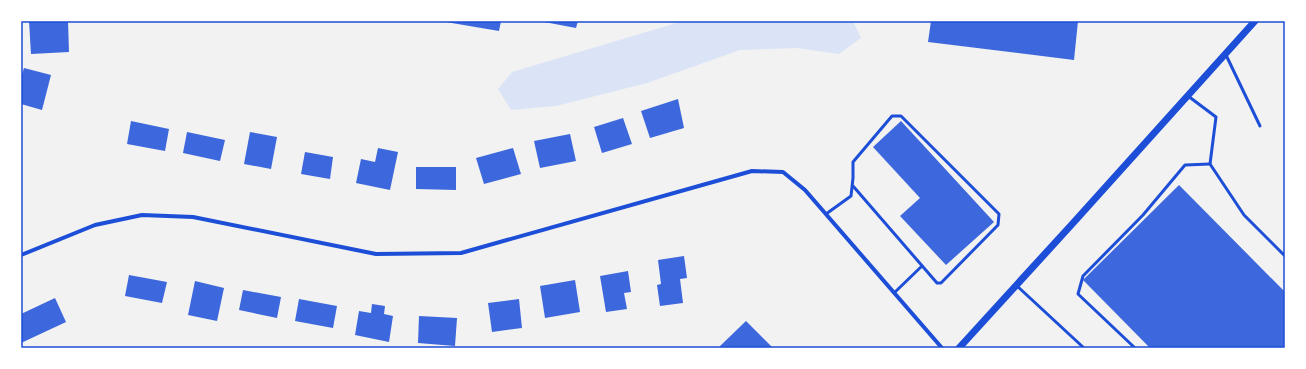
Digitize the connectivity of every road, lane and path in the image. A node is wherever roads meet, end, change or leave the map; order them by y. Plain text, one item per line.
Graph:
1 (1255, 21) edge
2 (1226, 54) junction
3 (1188, 96) junction
4 (1260, 126) dead end
5 (1210, 164) junction
6 (853, 186) junction
7 (826, 214) junction
8 (21, 255) edge
9 (1285, 256) edge
10 (922, 266) junction
11 (1016, 285) junction
12 (894, 292) junction
13 (942, 348) edge
14 (959, 348) edge
15 (1084, 348) edge
16 (1135, 348) edge

1 - 2 street
2 - 3 street
2 - 4 lane
3 - 5 lane
3 - 11 street
5 - 9 lane
5 - 16 lane
6 - 7 lane
6 - 10 lane
6 - 10 lane
7 - 8 street
7 - 12 street
10 - 12 lane
11 - 14 street
11 - 15 lane
12 - 13 street

